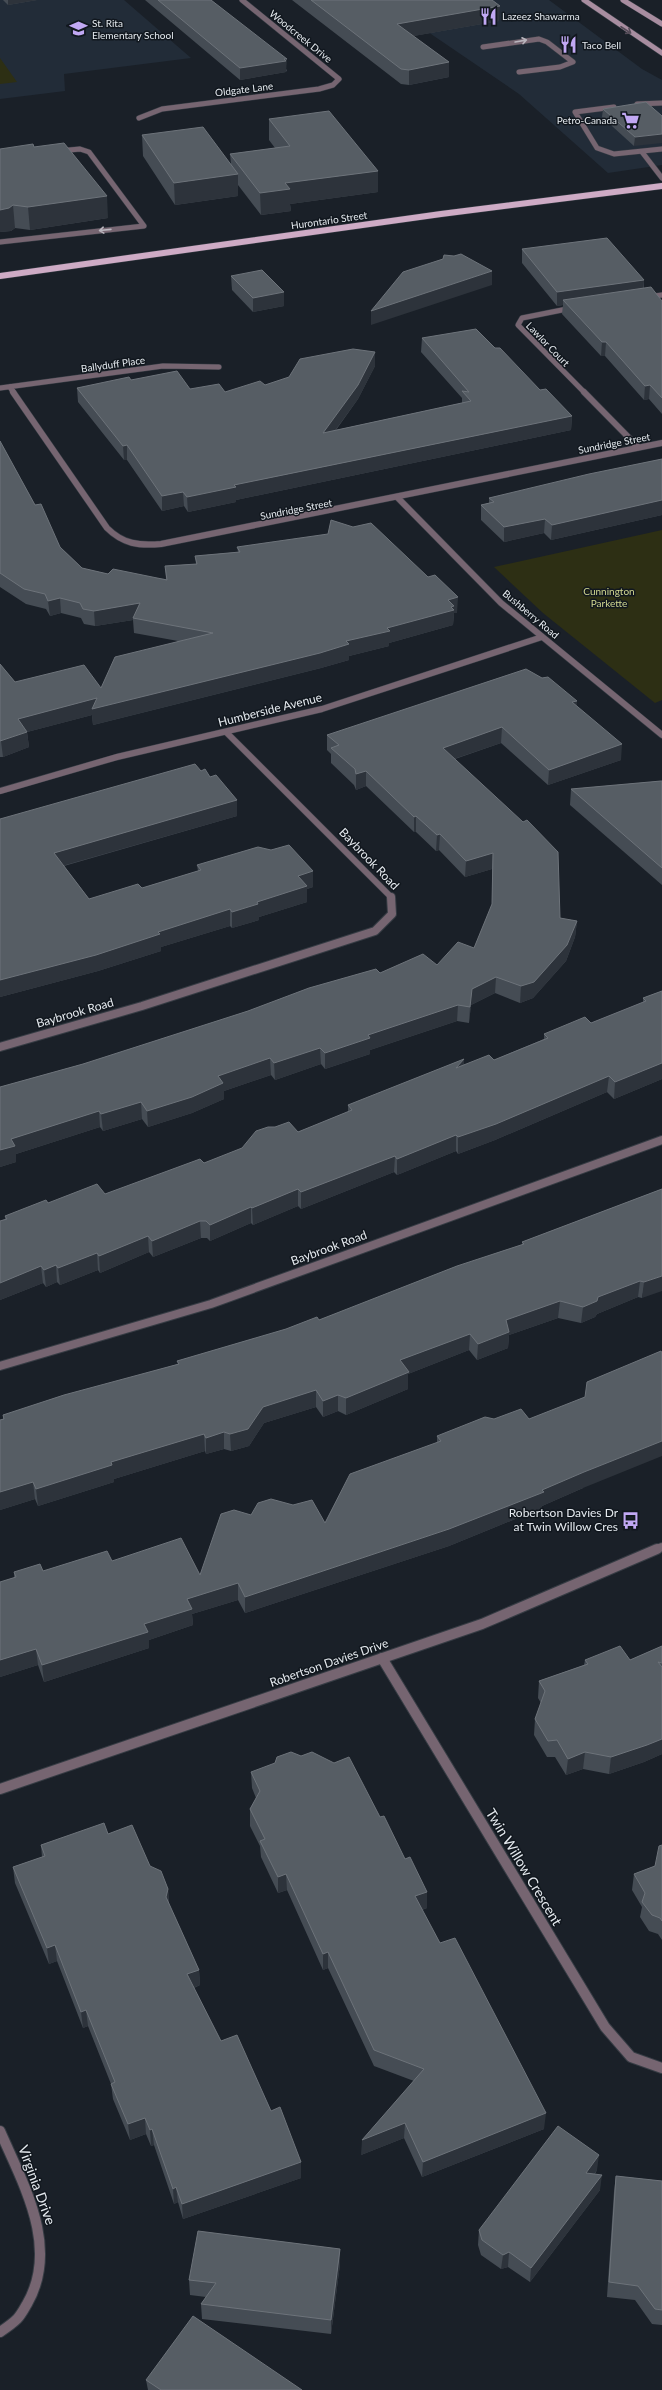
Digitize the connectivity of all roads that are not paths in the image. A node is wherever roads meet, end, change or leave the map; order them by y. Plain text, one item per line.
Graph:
1 (242, 0) edge
2 (584, 0) edge
3 (624, 0) edge
4 (662, 24) edge
5 (483, 48) dead end
6 (662, 53) edge
7 (331, 71) joint
8 (519, 72) dead end
9 (662, 103) edge
10 (633, 105) edge
11 (618, 107) edge
12 (138, 118) dead end
13 (662, 149) edge
14 (51, 152) edge
15 (642, 152) junction
16 (662, 178) edge
17 (662, 186) edge
18 (0, 242) edge
19 (0, 276) edge
20 (662, 295) edge
21 (639, 299) edge
22 (578, 308) edge
23 (219, 367) dead end
24 (10, 387) junction
25 (0, 388) edge
26 (662, 443) edge
27 (638, 447) junction
28 (397, 497) junction
29 (542, 637) junction
30 (227, 733) junction
31 (662, 735) edge
32 (0, 791) edge
33 (0, 1046) edge
34 (662, 1140) edge
35 (0, 1366) edge
36 (662, 1547) edge
37 (382, 1658) junction
38 (0, 1789) edge
39 (662, 2068) edge
40 (0, 2131) edge
41 (0, 2332) edge

1 - 7 street, Woodcreek Drive
2 -> 6 main road
3 - 4 main road
5 -> 8 street
7 - 12 street, Oldgate Lane
9 - 10 street
11 - 15 street
13 - 15 street
14 -> 18 street
15 - 16 street
17 - 19 main road, Hurontario Street
20 - 21 street
22 - 27 street, Lawlor Court
23 - 24 street, Ballyduff Place
24 - 25 street, Ballyduff Place
24 - 28 street, Sundridge Street
26 - 27 street, Sundridge Street
27 - 28 street, Sundridge Street
28 - 29 street, Bushberry Road
29 - 30 street, Humberside Avenue
29 - 31 street, Bushberry Road
30 - 32 street, Humberside Avenue
30 - 33 street, Baybrook Road
34 - 35 street, Baybrook Road
36 - 37 street, Robertson Davies Drive
37 - 38 street, Robertson Davies Drive
37 - 39 street, Twin Willow Crescent
40 - 41 street, Virginia Drive

